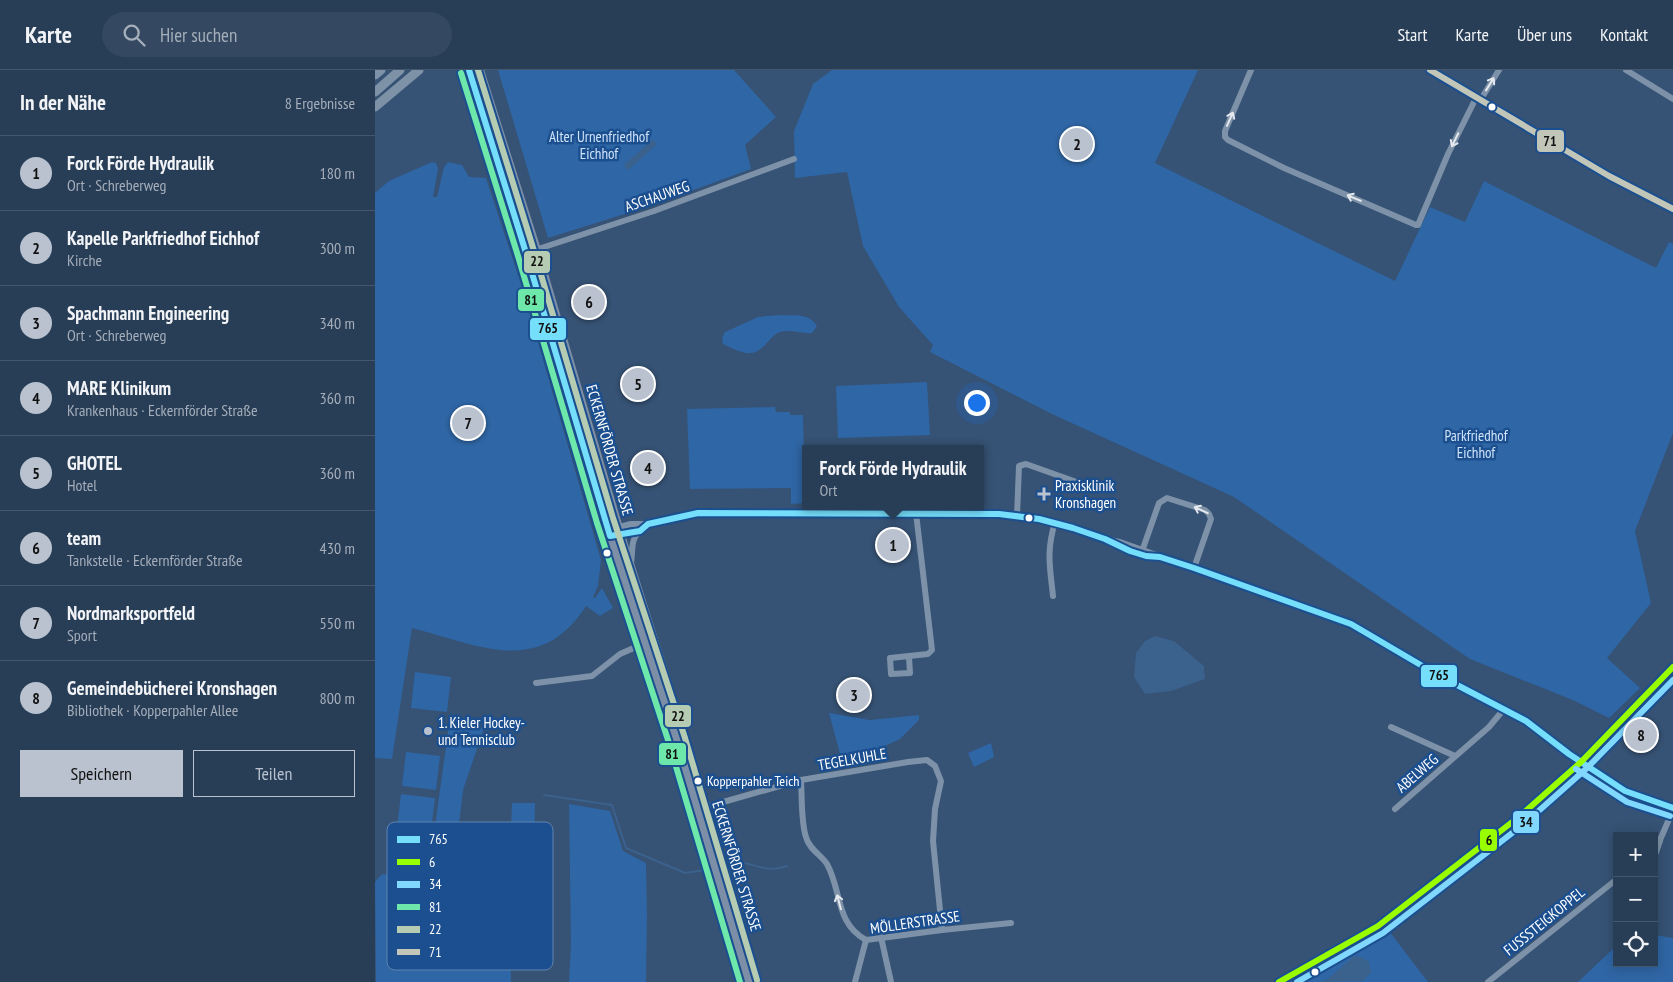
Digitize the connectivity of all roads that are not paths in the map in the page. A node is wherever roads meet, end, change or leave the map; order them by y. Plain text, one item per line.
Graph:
1 (381, 70) edge
2 (400, 70) edge
3 (419, 70) edge
4 (469, 70) edge
5 (480, 70) edge
6 (1251, 70) edge
7 (1430, 70) edge
8 (1499, 70) edge
9 (1626, 70) edge
10 (375, 75) edge
11 (375, 92) edge
12 (1479, 98) junction
13 (1673, 99) edge
14 (375, 107) edge
15 (794, 159) dead end
16 (1673, 209) edge
17 (537, 250) junction
18 (526, 253) junction
19 (1085, 485) dead end
20 (917, 513) junction
21 (1017, 516) junction
22 (1055, 522) junction
23 (648, 524) junction
24 (618, 526) junction
25 (640, 531) junction
26 (609, 533) junction
27 (621, 535) junction
28 (1142, 552) junction
29 (631, 566) junction
30 (1194, 568) junction
31 (1053, 596) dead end
32 (654, 639) junction
33 (645, 642) junction
34 (909, 656) dead end
35 (1673, 667) edge
36 (536, 683) dead end
37 (1504, 709) junction
38 (1391, 727) dead end
39 (1455, 756) junction
40 (1581, 762) junction
41 (801, 780) junction
42 (702, 808) junction
43 (1395, 809) dead end
44 (1673, 809) edge
45 (1660, 840) joint
46 (1658, 846) edge
47 (1613, 882) edge
48 (1011, 924) dead end
49 (942, 930) junction
50 (881, 937) junction
51 (866, 940) junction
52 (749, 982) edge
53 (758, 982) edge
54 (855, 982) edge
55 (891, 982) edge
56 (1279, 982) edge
57 (1487, 982) edge

1 - 10 highway
2 - 11 highway
3 - 14 highway
4 - 18 main road, ECKERNFÖRDER STRASSE
5 - 17 main road, ECKERNFÖRDER STRASSE
12 -> 6 street
7 - 12 street
12 -> 8 street
9 - 13 street
12 - 16 street
15 - 17 street, ASCHAUWEG
17 - 18 street, ASCHAUWEG
17 - 24 main road, ECKERNFÖRDER STRASSE
18 - 26 main road, ECKERNFÖRDER STRASSE
19 - 21 street
20 - 21 street
20 - 23 street
20 - 34 street
21 - 22 street
22 - 28 street
22 - 31 street
23 - 24 street
23 - 25 street
24 - 26 street
24 - 27 main road, ECKERNFÖRDER STRASSE
25 - 27 street
25 - 29 street
26 - 27 street
26 - 33 main road, ECKERNFÖRDER STRASSE
27 - 29 main road, ECKERNFÖRDER STRASSE
28 - 30 street
30 -> 28 street
29 - 32 main road, ECKERNFÖRDER STRASSE
30 - 37 street
32 - 33 street
32 - 42 main road, ECKERNFÖRDER STRASSE
33 - 36 street
33 - 42 main road, ECKERNFÖRDER STRASSE
35 - 40 street
37 - 39 street, ABELWEG
37 - 40 street
38 - 39 street, ABELWEG
39 - 43 street, ABELWEG
40 - 44 street
40 - 56 street
41 - 42 street, TEGELKUHLE
41 - 49 street, TEGELKUHLE
51 -> 41 street
42 - 52 main road, ECKERNFÖRDER STRASSE
42 - 53 main road, ECKERNFÖRDER STRASSE
44 - 45 street
45 - 46 street
47 - 57 street, FUSSSTEIGKOPPEL
48 - 49 street, MÖLLERSTRASSE
49 - 50 street, MÖLLERSTRASSE
50 - 51 street, MÖLLERSTRASSE
50 - 55 street
51 - 54 street, MÖLLERSTRASSE

